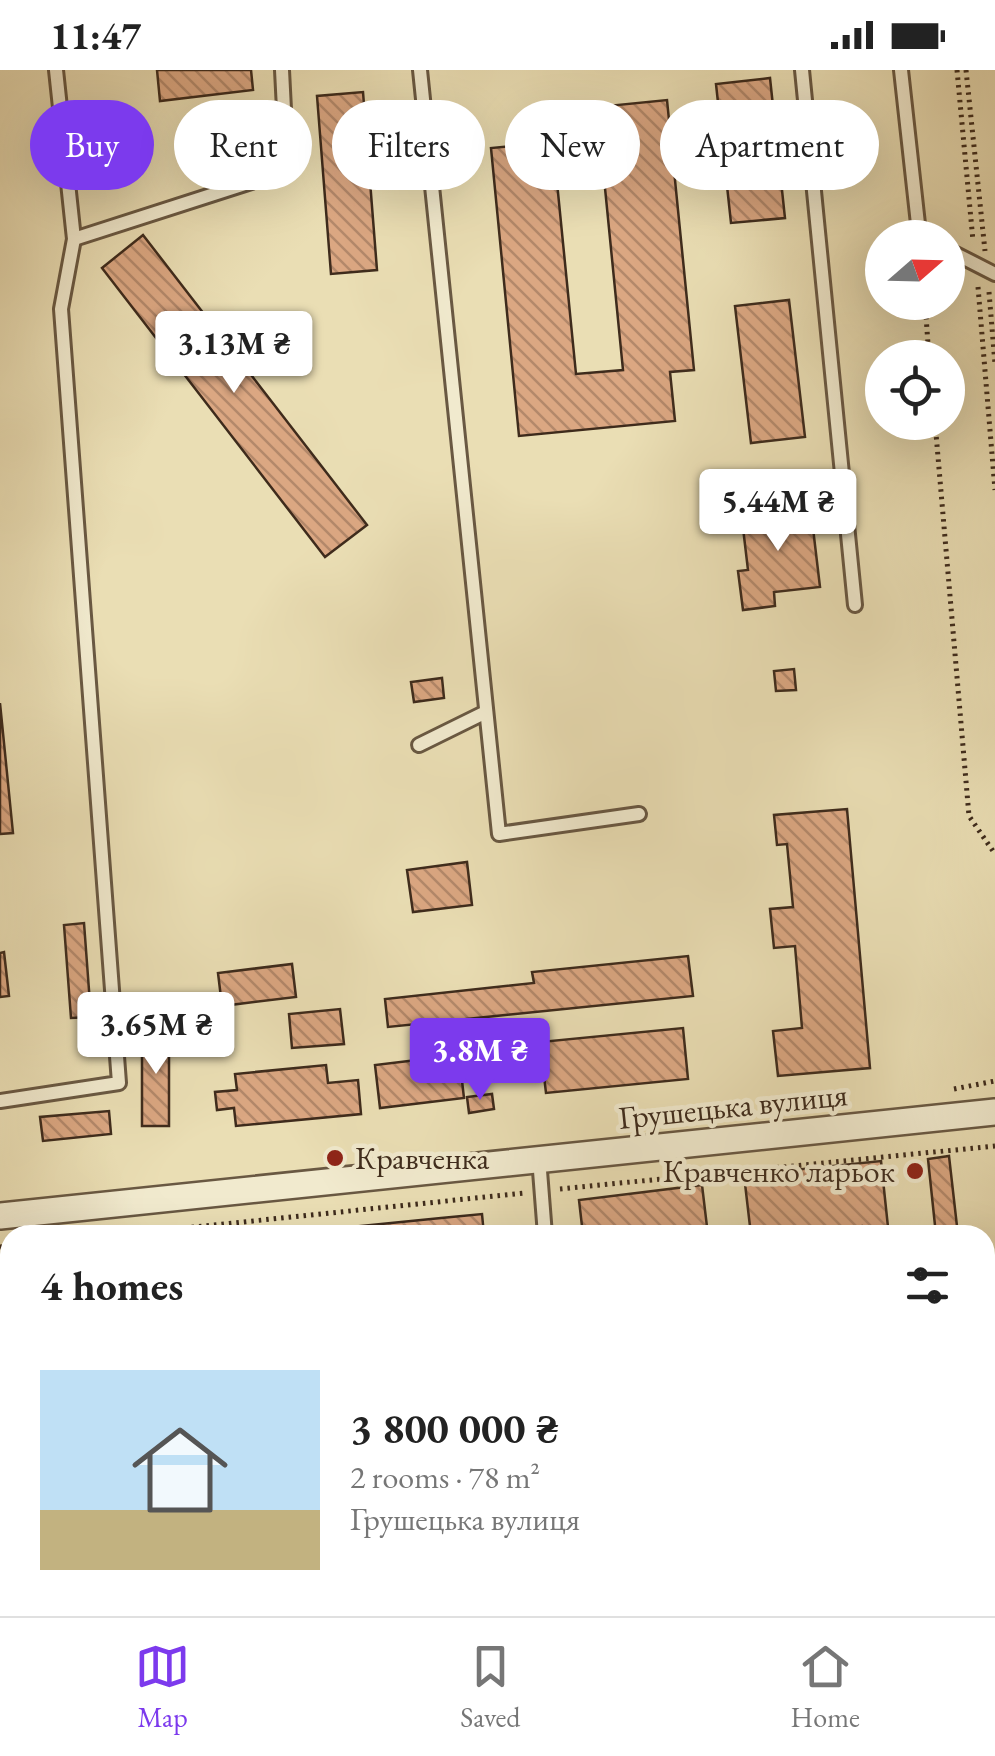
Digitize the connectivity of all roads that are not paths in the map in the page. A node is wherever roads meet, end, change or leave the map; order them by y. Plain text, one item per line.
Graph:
1 (56, 70) edge
2 (282, 70) edge
3 (420, 70) edge
4 (802, 70) edge
5 (901, 70) edge
6 (918, 220) edge
7 (74, 239) junction
8 (965, 259) edge
9 (991, 272) edge
10 (855, 605) dead end
11 (486, 712) junction
12 (419, 745) dead end
13 (640, 814) dead end
14 (0, 1101) edge
15 (995, 1112) edge
16 (539, 1158) junction
17 (0, 1216) edge
18 (543, 1225) edge

1 - 7 lane
2 - 7 lane
3 - 11 lane
4 - 10 lane
5 - 6 lane
7 - 14 lane
8 - 9 lane
11 - 12 lane
11 - 13 lane
15 - 16 street, Грушецька вулиця
16 - 17 street, Грушецька вулиця
16 - 18 lane

